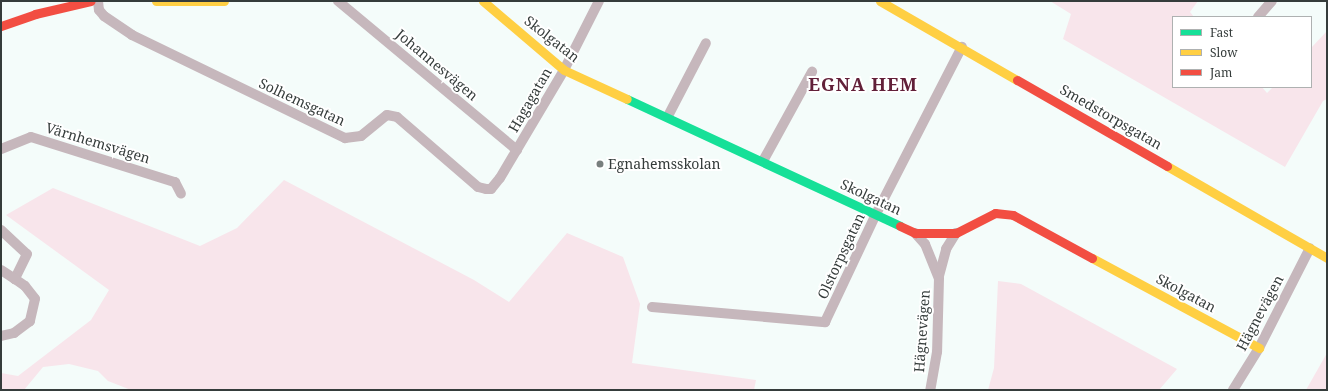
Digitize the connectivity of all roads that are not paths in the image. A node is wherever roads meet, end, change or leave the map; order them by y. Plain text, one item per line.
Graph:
1 (91, 1) edge
2 (98, 1) edge
3 (156, 1) edge
4 (167, 1) edge
5 (224, 1) edge
6 (338, 1) edge
7 (483, 1) edge
8 (600, 1) edge
9 (880, 1) edge
10 (1272, 1) edge
11 (1259, 16) edge
12 (1, 26) edge
13 (706, 43) dead end
14 (962, 47) junction
15 (564, 70) junction
16 (812, 72) dead end
17 (668, 116) junction
18 (1, 149) edge
19 (517, 150) junction
20 (763, 161) junction
21 (491, 189) joint
22 (181, 194) dead end
23 (876, 214) junction
24 (1, 230) edge
25 (915, 233) junction
26 (956, 233) junction
27 (1310, 248) junction
28 (1327, 258) edge
29 (1, 270) edge
30 (939, 278) junction
31 (14, 279) junction
32 (652, 307) dead end
33 (1, 336) edge
34 (1259, 348) junction
35 (930, 390) edge
36 (1233, 390) edge

1 - 12 street
2 - 21 street, Solhemsgatan
3 - 4 street
4 - 5 street
6 - 19 street, Johannesvägen
7 - 15 street, Skolgatan
8 - 15 street, Hagagatan
9 - 14 street, Smedstorpsgatan
10 - 11 street
13 - 17 street
14 - 23 street, Olstorpsgatan
14 - 27 street, Smedstorpsgatan
15 - 17 street, Skolgatan
15 - 19 street, Hagagatan
16 - 20 street
17 - 20 street, Skolgatan
18 - 22 street, Värnhemsvägen
19 - 21 street, Hagagatan
20 - 23 street, Skolgatan
23 - 25 street, Skolgatan
23 - 32 street, Olstorpsgatan
24 - 31 street
25 - 26 street, Skolgatan
25 - 30 street, Hägnevägen
26 - 30 street
26 - 34 street, Skolgatan
27 - 28 street, Smedstorpsgatan
27 - 34 street, Hägnevägen
29 - 31 street
30 - 35 street, Hägnevägen
31 - 33 street
34 - 36 street, Hägnevägen

